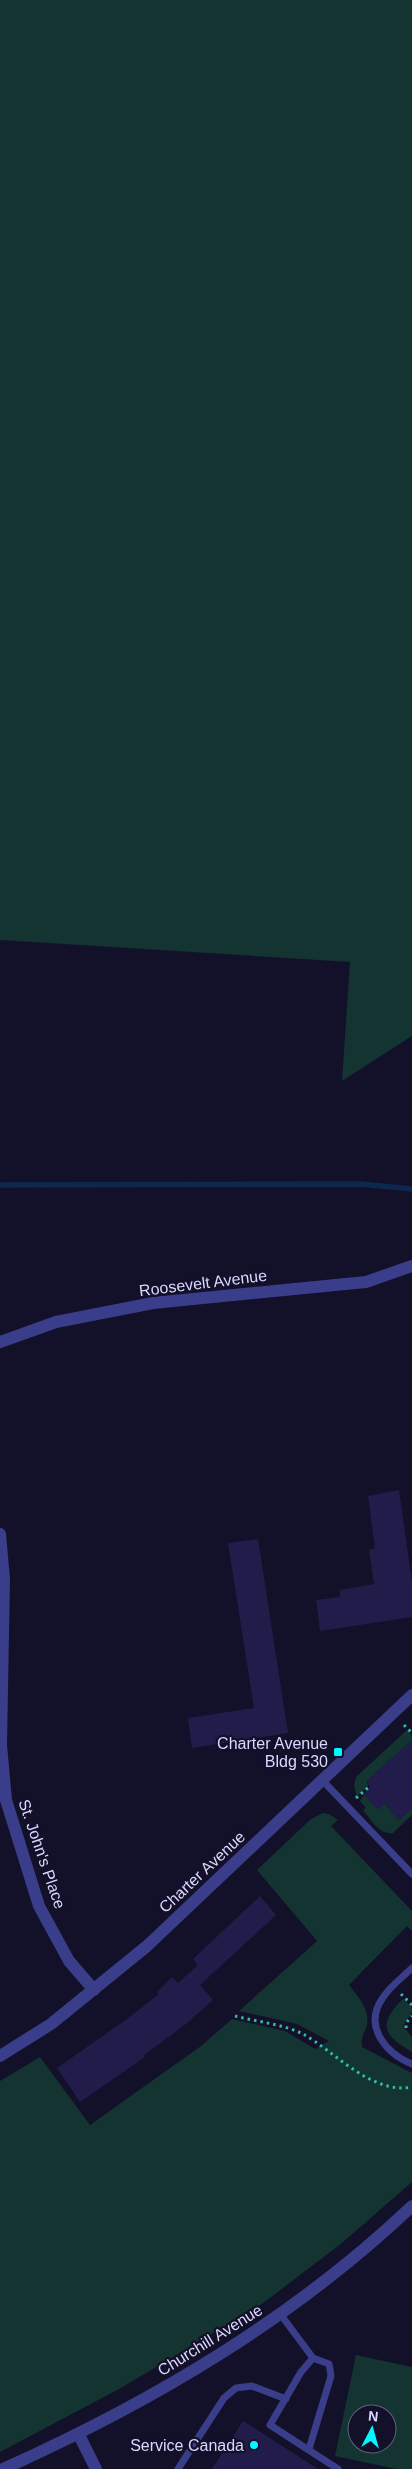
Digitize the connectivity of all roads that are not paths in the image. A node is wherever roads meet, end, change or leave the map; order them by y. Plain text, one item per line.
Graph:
1 (412, 1266) edge
2 (0, 1342) edge
3 (0, 1534) edge
4 (412, 1695) edge
5 (323, 1781) junction
6 (412, 1874) edge
7 (412, 1968) edge
8 (94, 1990) junction
9 (0, 2056) edge
10 (412, 2064) edge
11 (412, 2206) edge
12 (280, 2315) junction
13 (312, 2358) junction
14 (286, 2398) junction
15 (79, 2435) junction
16 (309, 2449) junction
17 (3, 2469) edge
18 (96, 2469) edge
19 (178, 2469) edge
20 (338, 2469) edge

1 - 2 street, Roosevelt Avenue
3 - 8 street, St. John's Place
4 - 5 street, Charter Avenue
5 - 6 lane
5 - 8 street, Charter Avenue
7 - 10 lane
8 - 9 street, Charter Avenue
11 - 12 street, Churchill Avenue
12 - 13 lane
12 - 15 street, Churchill Avenue
13 - 14 lane
13 - 16 lane
14 - 16 lane
14 - 19 lane
15 - 17 street, Churchill Avenue
15 - 18 street
16 - 20 lane

